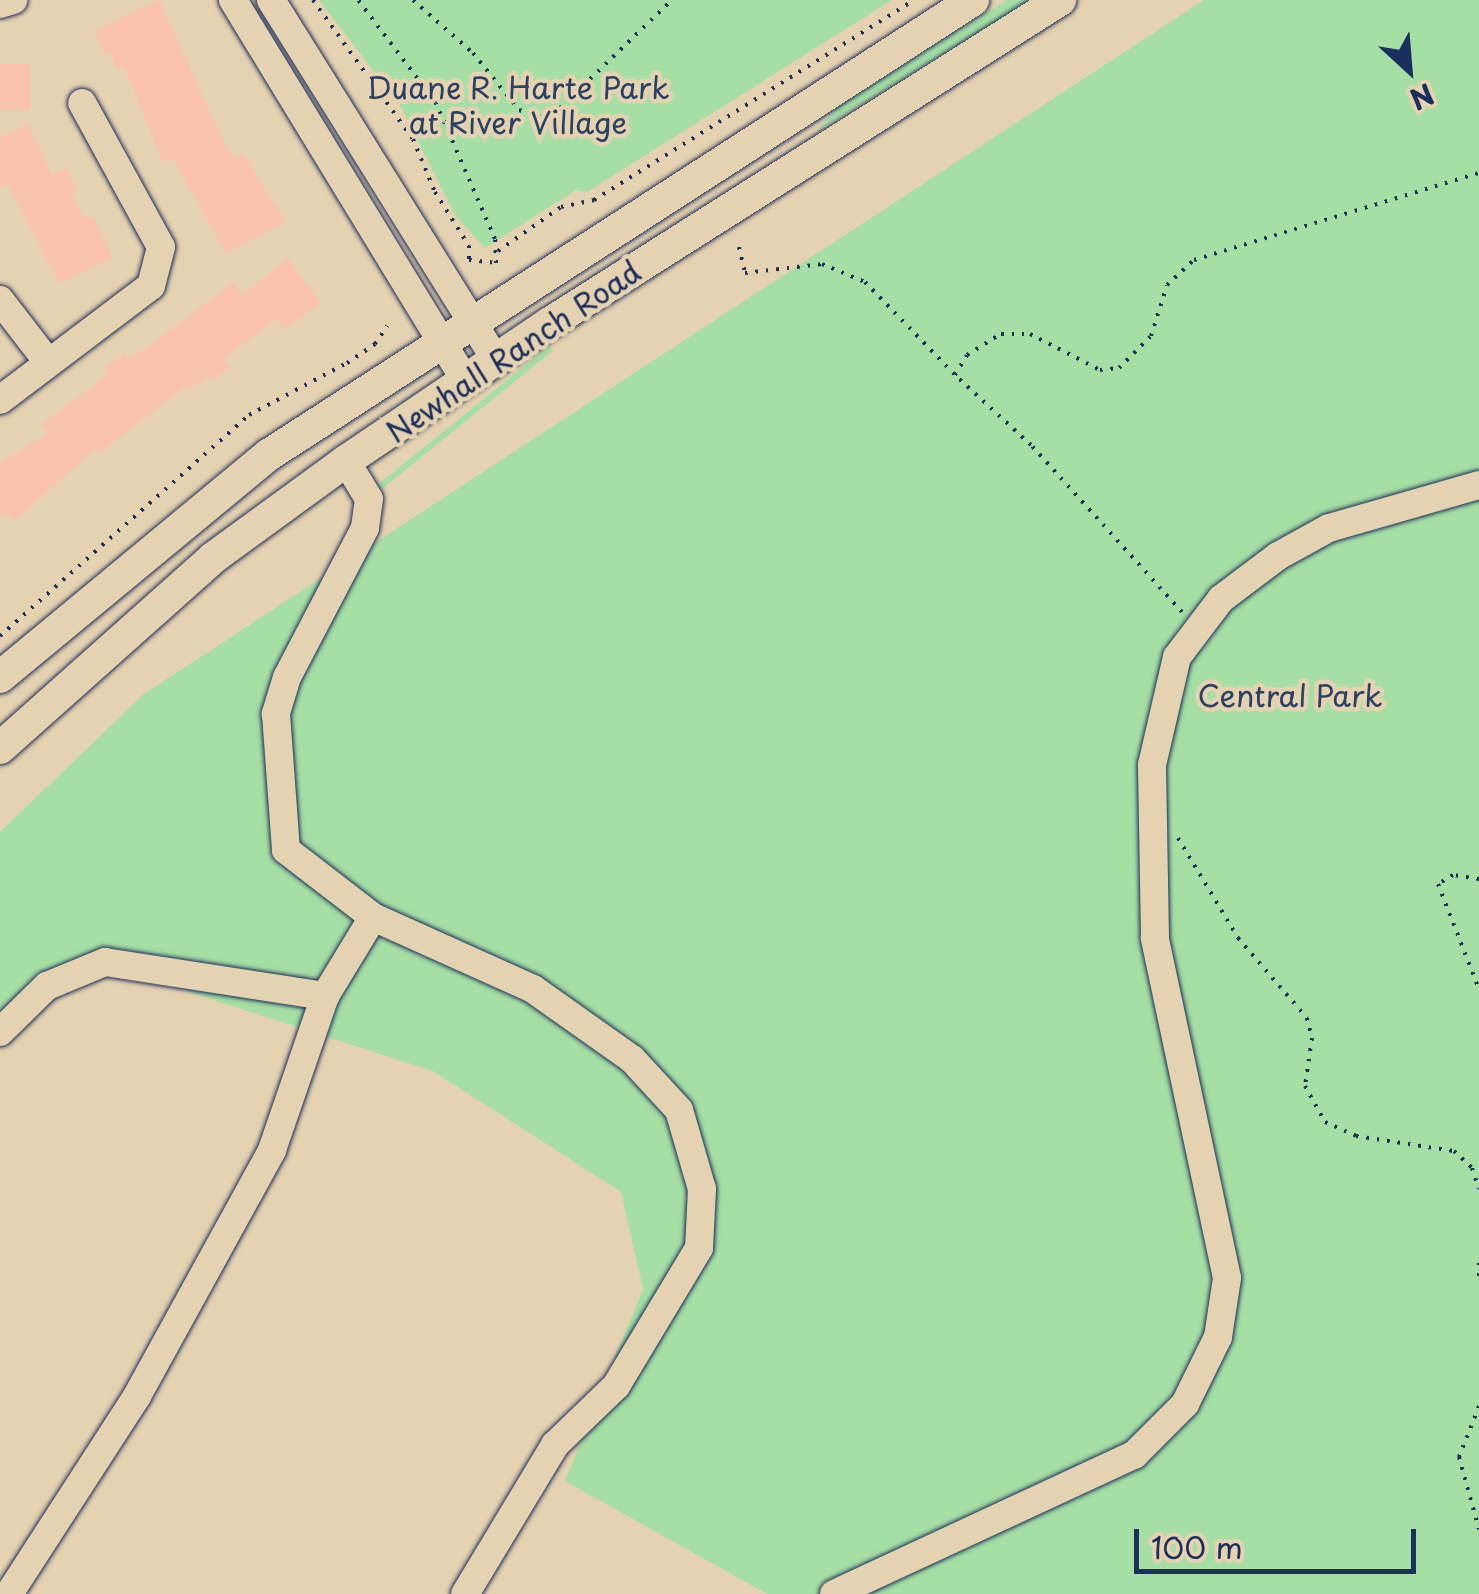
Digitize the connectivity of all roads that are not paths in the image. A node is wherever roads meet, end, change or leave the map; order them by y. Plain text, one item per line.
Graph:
1 (13, 0) edge
2 (233, 0) edge
3 (271, 0) edge
4 (973, 0) edge
5 (1060, 0) edge
6 (0, 4) edge
7 (82, 103) dead end
8 (0, 300) edge
9 (470, 321) junction
10 (438, 343) junction
11 (48, 362) junction
12 (497, 362) junction
13 (466, 382) junction
14 (0, 400) edge
15 (346, 462) junction
16 (1479, 485) edge
17 (0, 677) edge
18 (0, 748) edge
19 (373, 917) junction
20 (325, 996) junction
21 (0, 1032) edge
22 (10, 1594) edge
23 (465, 1594) edge
24 (834, 1594) edge

1 - 6 street
2 - 10 street
3 - 9 street
4 - 9 main road, Newhall Ranch Road
5 - 12 main road, Newhall Ranch Road
7 - 11 street
8 - 11 street
9 - 10 main road, Newhall Ranch Road
9 - 12 street
10 - 13 street
10 - 17 main road, Newhall Ranch Road
11 - 14 street
12 - 13 main road, Newhall Ranch Road
13 - 15 main road, Newhall Ranch Road
15 - 18 main road, Newhall Ranch Road
15 - 19 street
16 - 24 street
19 - 20 street
19 - 23 street
20 - 21 street
20 - 22 street

